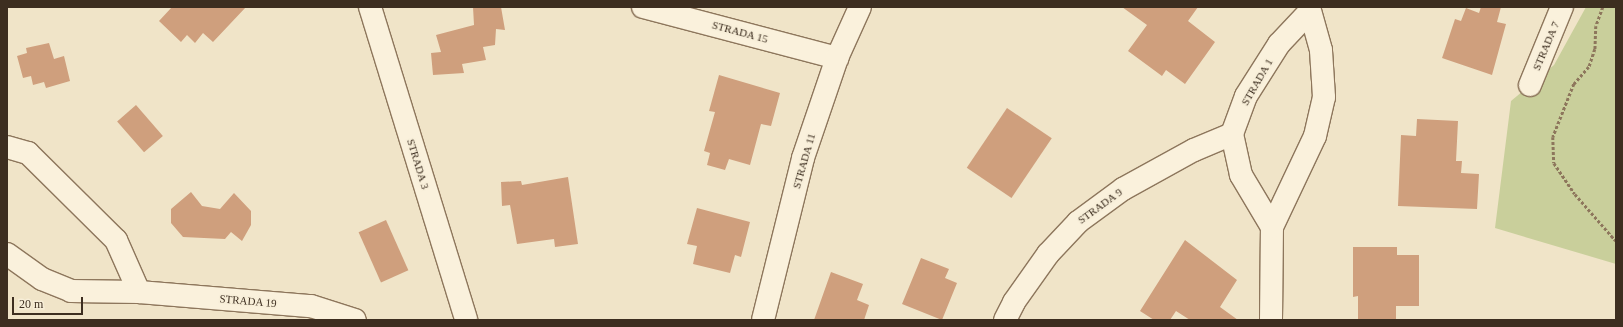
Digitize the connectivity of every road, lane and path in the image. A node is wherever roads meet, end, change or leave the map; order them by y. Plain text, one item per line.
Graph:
1 (370, 7) edge
2 (643, 7) edge
3 (860, 7) edge
4 (1562, 7) edge
5 (1603, 7) edge
6 (1309, 9) edge
7 (837, 58) junction
8 (1530, 85) dead end
9 (1232, 134) junction
10 (7, 147) edge
11 (1272, 227) junction
12 (1616, 241) edge
13 (7, 254) edge
14 (139, 292) junction
15 (355, 320) edge
16 (466, 320) edge
17 (763, 320) edge
18 (1005, 320) edge
19 (1271, 320) edge

1 - 16 street, STRADA 3
2 - 7 street, STRADA 15
3 - 7 street, STRADA 11
4 - 8 street, STRADA 7
5 - 12 path
6 - 9 street, STRADA 1
6 - 11 street, STRADA 1
7 - 17 street, STRADA 11
9 - 11 street
9 - 18 street, STRADA 9
10 - 14 street
11 - 19 street, STRADA 1
13 - 14 street, STRADA 19
14 - 15 street, STRADA 19

